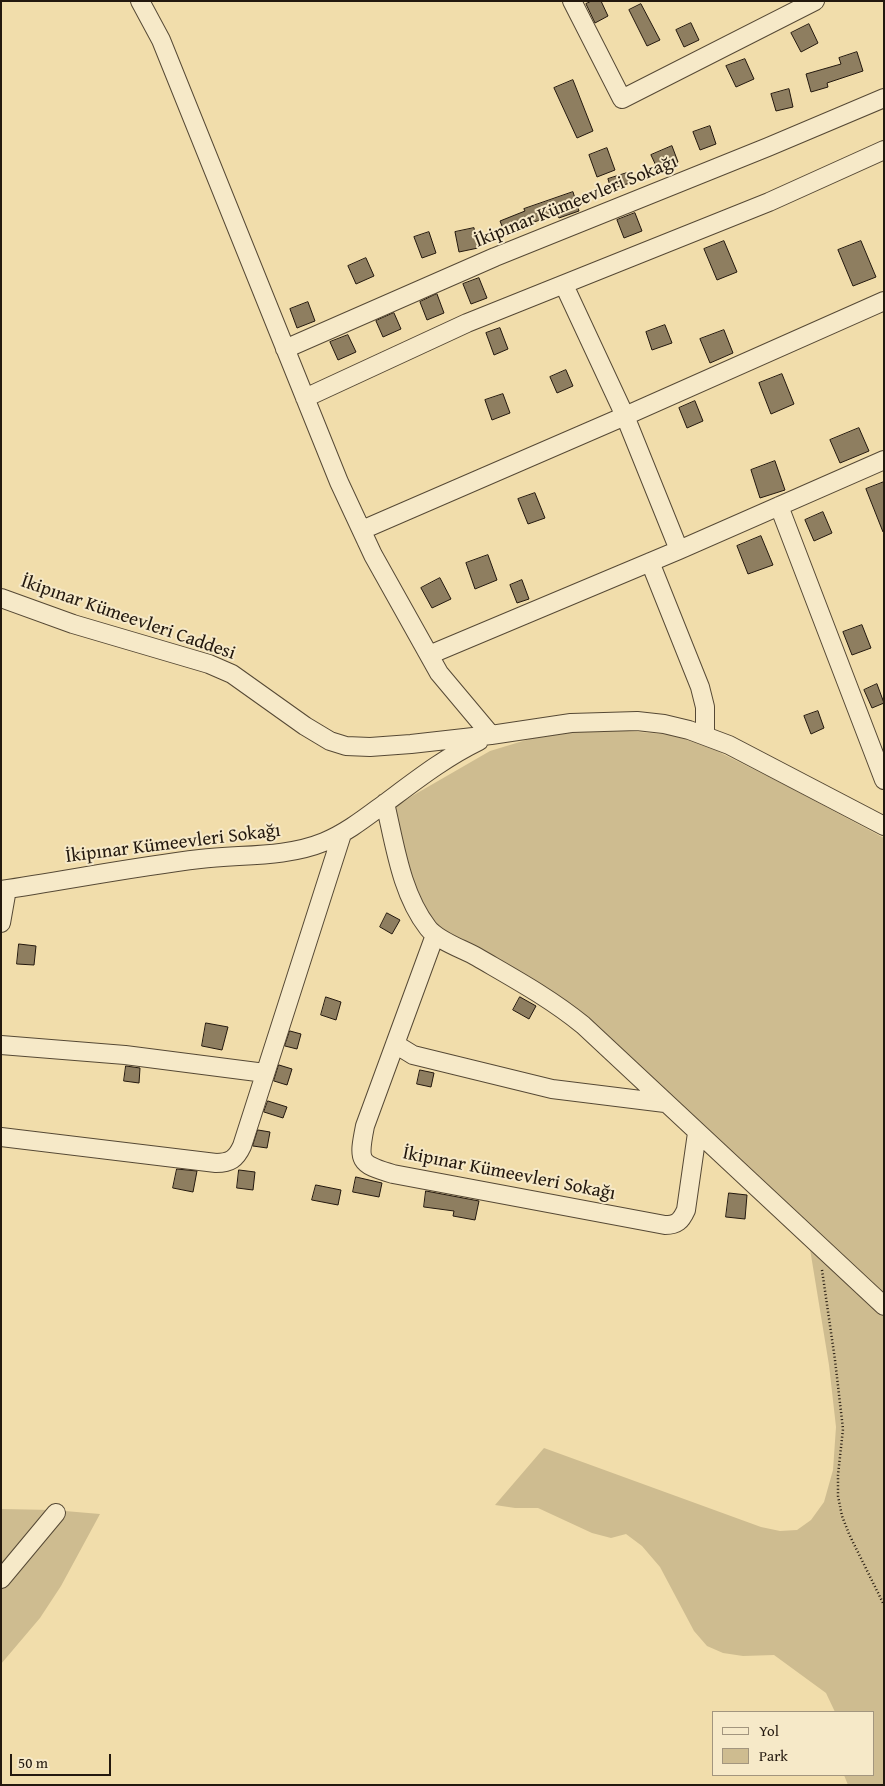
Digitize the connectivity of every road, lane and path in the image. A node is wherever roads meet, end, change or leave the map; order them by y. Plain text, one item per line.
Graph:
1 (140, 1) edge
2 (572, 1) edge
3 (814, 1) edge
4 (884, 98) edge
5 (884, 150) edge
6 (564, 285) junction
7 (884, 301) edge
8 (285, 349) junction
9 (305, 398) junction
10 (625, 416) junction
11 (884, 460) edge
12 (779, 506) junction
13 (362, 530) junction
14 (679, 550) junction
15 (650, 562) junction
16 (1, 598) edge
17 (429, 655) junction
18 (491, 735) junction
19 (705, 735) junction
20 (884, 780) edge
21 (385, 803) junction
22 (884, 826) edge
23 (342, 834) junction
24 (4, 889) edge
25 (1, 923) edge
26 (435, 935) junction
27 (395, 1044) junction
28 (1, 1045) edge
29 (266, 1073) junction
30 (665, 1103) junction
31 (697, 1133) junction
32 (1, 1137) edge
33 (818, 1244) junction
34 (884, 1306) edge
35 (56, 1513) dead end
36 (1, 1578) edge
37 (884, 1605) edge

1 - 8 street
2 - 3 street
4 - 8 street, İkipınar Kümeevleri Sokağı
5 - 6 street
6 - 9 street
6 - 10 street
7 - 10 street
8 - 9 street
9 - 13 street
10 - 13 street
10 - 14 street
11 - 12 street
12 - 14 street
12 - 20 street
13 - 17 street
14 - 15 street
15 - 17 street
15 - 19 street
16 - 18 street, İkipınar Kümeevleri Caddesi
17 - 18 street
18 - 19 street
18 - 21 street, İkipınar Kümeevleri Sokağı
19 - 22 street
21 - 23 street, İkipınar Kümeevleri Sokağı
21 - 26 street
23 - 24 street, İkipınar Kümeevleri Sokağı
23 - 29 street
24 - 25 street, İkipınar Kümeevleri Sokağı
26 - 27 street, İkipınar Kümeevleri Sokağı
26 - 30 street
27 - 30 street
27 - 31 street, İkipınar Kümeevleri Sokağı
28 - 29 street
29 - 32 street
30 - 31 street
31 - 33 street
33 - 34 street
33 - 37 path
35 - 36 street

